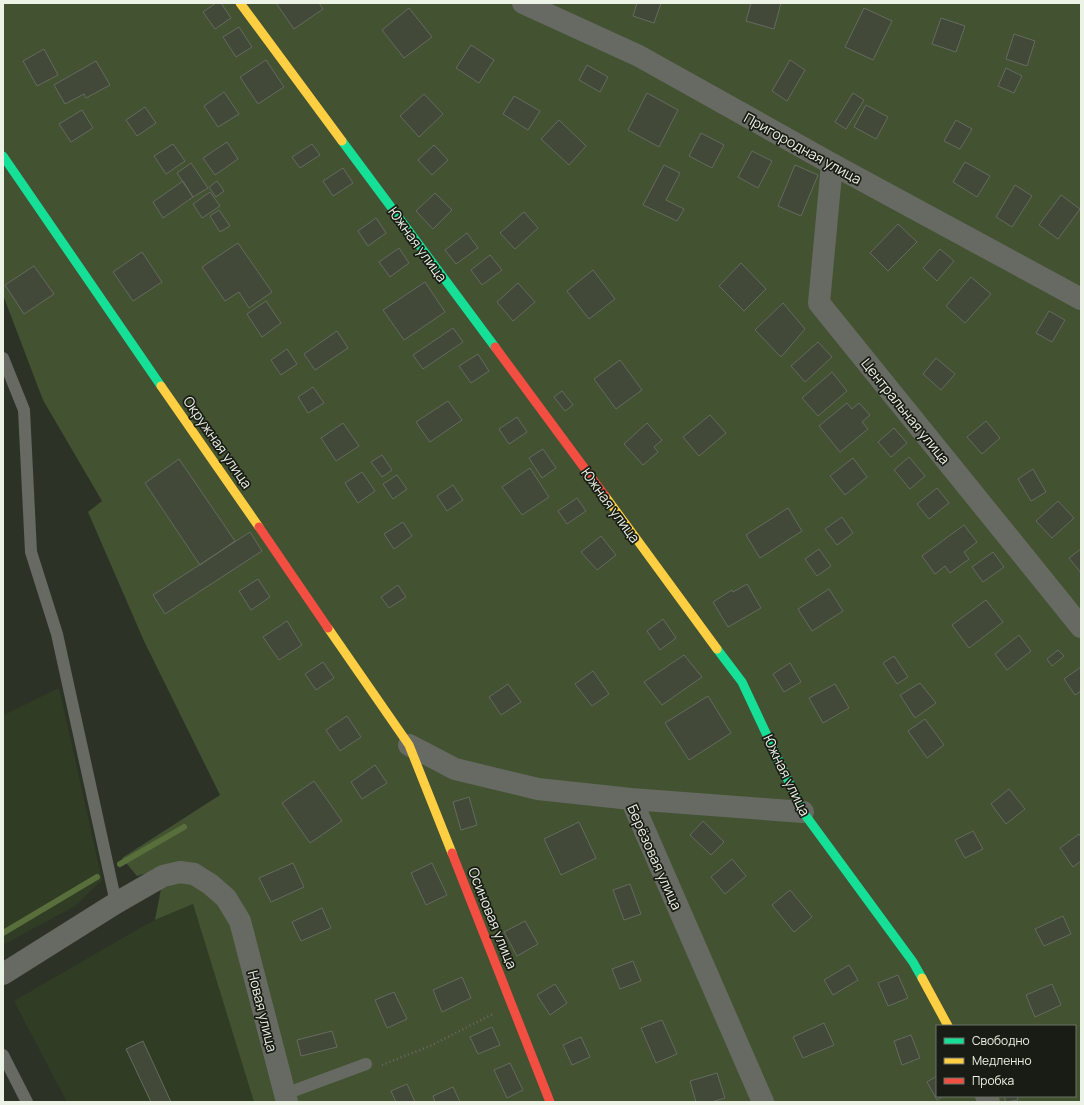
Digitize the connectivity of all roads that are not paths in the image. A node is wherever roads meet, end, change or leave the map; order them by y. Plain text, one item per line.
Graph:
1 (240, 3) edge
2 (523, 3) edge
3 (3, 156) edge
4 (832, 164) junction
5 (1081, 299) edge
6 (3, 358) edge
7 (1081, 627) edge
8 (409, 745) junction
9 (631, 799) junction
10 (803, 812) junction
11 (116, 903) junction
12 (3, 974) edge
13 (947, 1025) edge
14 (3, 1055) edge
15 (366, 1064) road end
16 (286, 1098) edge
17 (27, 1102) edge
18 (550, 1102) edge
19 (763, 1102) edge

1 - 10 street, Южная улица
2 - 4 street, Пригородная улица
3 - 8 street, Окружная улица
4 - 5 street, Пригородная улица
4 - 7 street, Центральная улица
6 - 11 lane
8 - 9 street, Берёзовая улица
8 - 18 street, Осиновая улица
9 - 10 street
9 - 19 street, Берёзовая улица
10 - 13 street, Южная улица
11 - 12 street, Новая улица
11 - 16 street, Новая улица
14 - 17 lane
15 - 16 lane

